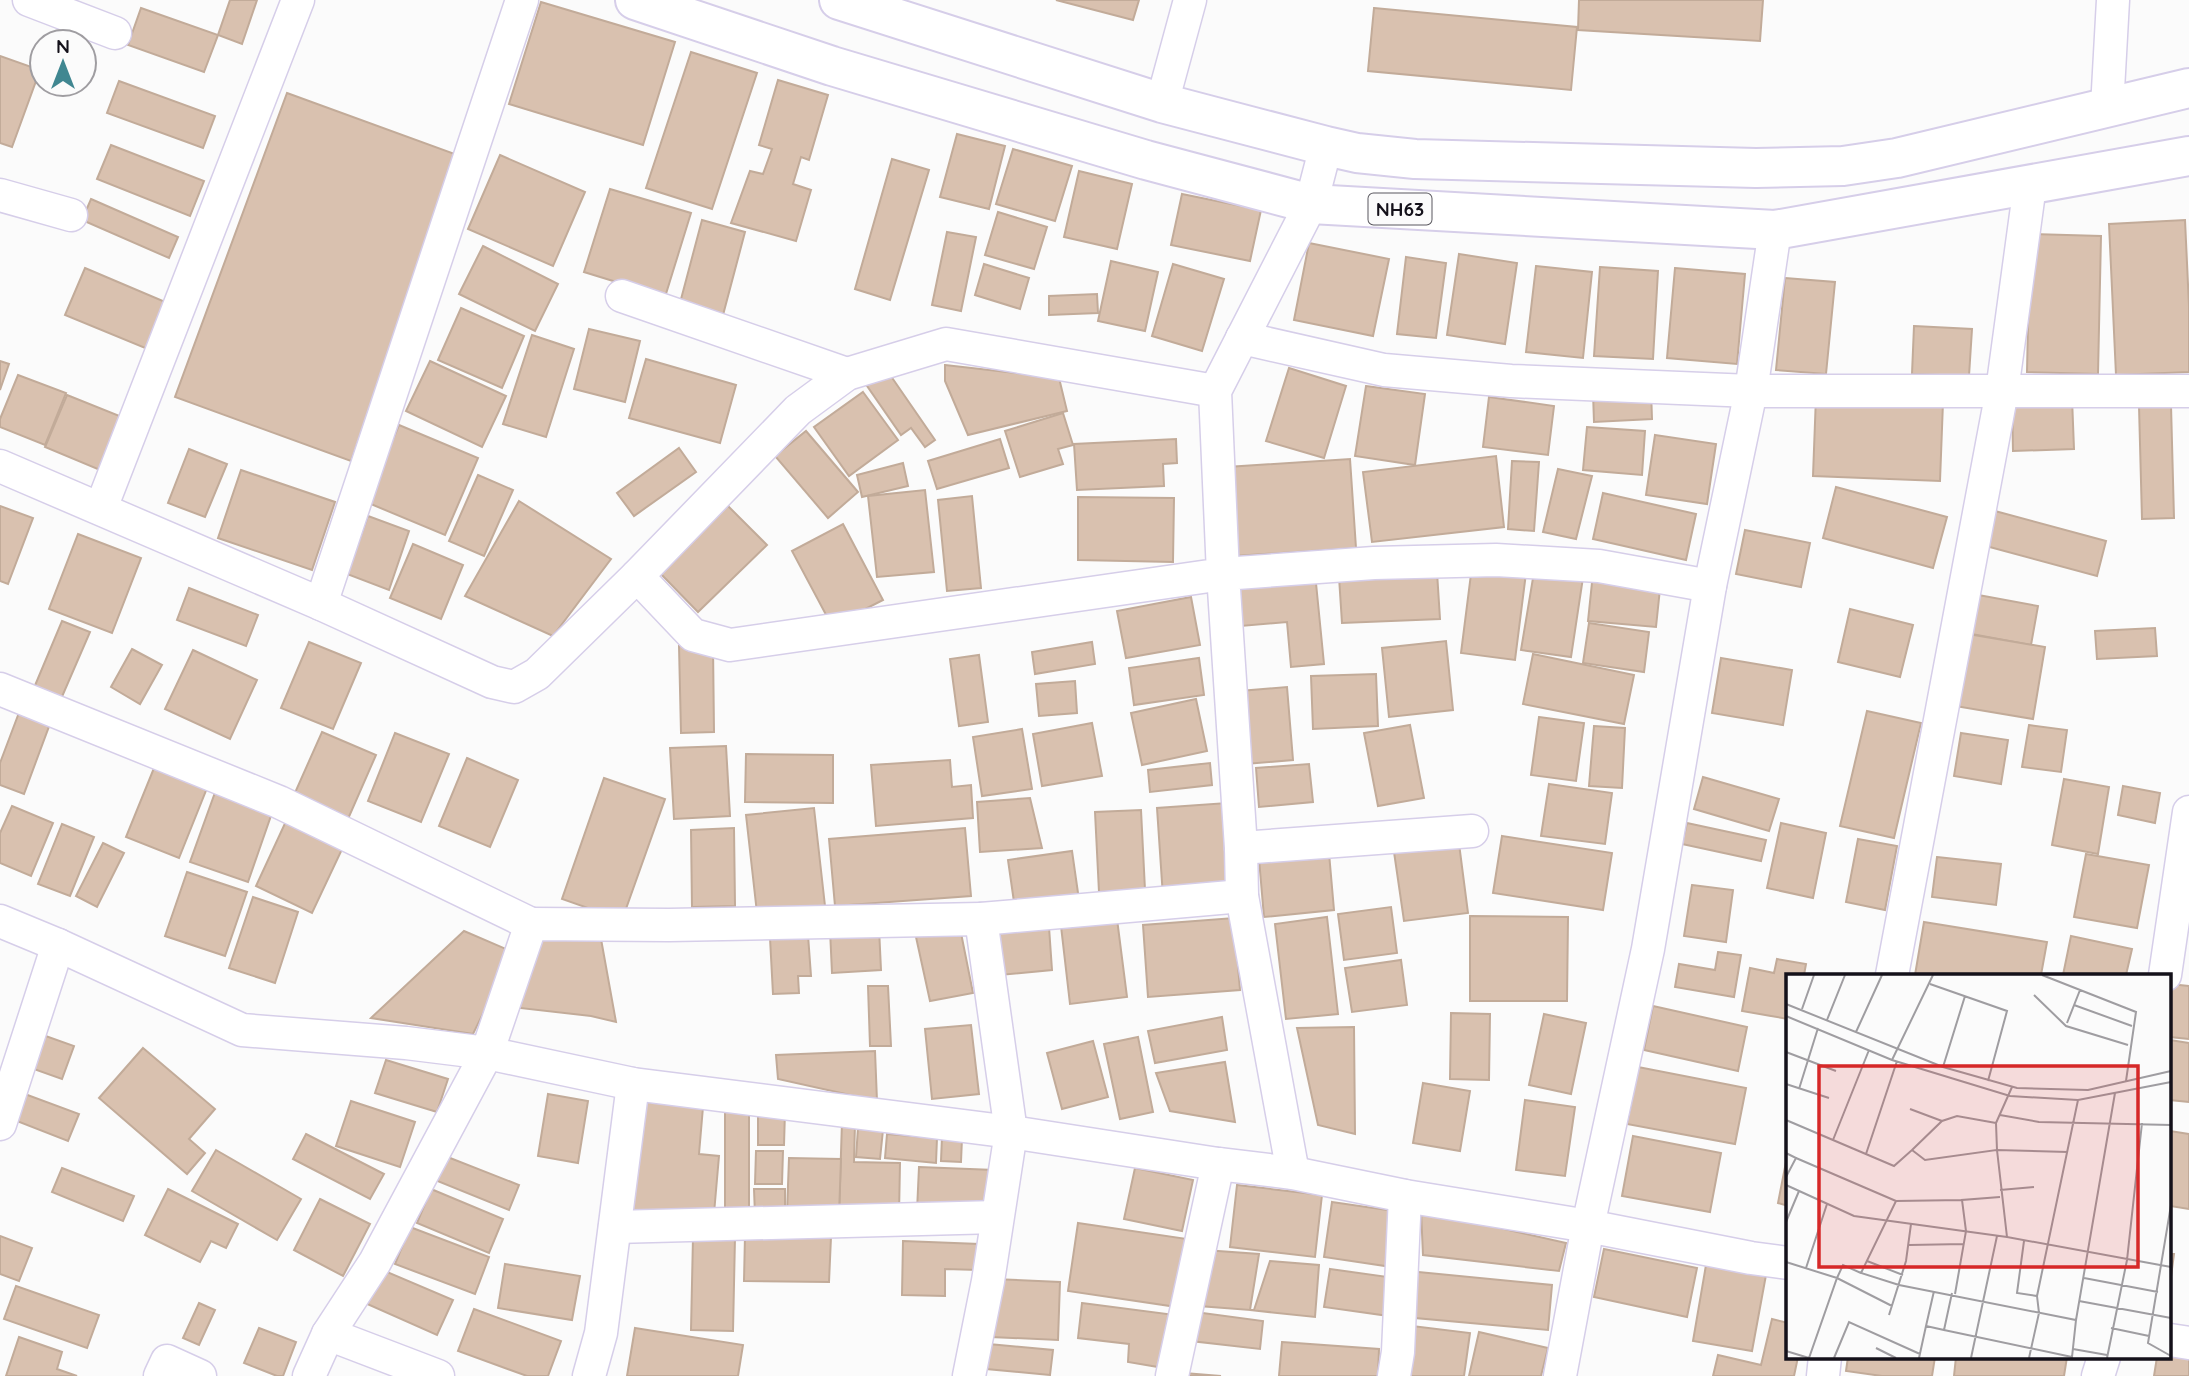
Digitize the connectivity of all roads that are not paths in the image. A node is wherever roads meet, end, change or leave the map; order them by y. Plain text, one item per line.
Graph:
1 (29, 0) edge
2 (298, 0) edge
3 (523, 0) edge
4 (635, 0) edge
5 (1190, 0) edge
6 (2113, 0) edge
7 (847, 1) edge
8 (115, 33) dead end
9 (2189, 88) edge
10 (1162, 103) junction
11 (2107, 108) junction
12 (1326, 146) junction
13 (2189, 156) edge
14 (2030, 186) junction
15 (0, 195) edge
16 (1311, 204) junction
17 (71, 215) dead end
18 (1775, 230) junction
19 (622, 296) dead end
20 (1242, 338) junction
21 (847, 374) junction
22 (1215, 391) junction
23 (1751, 391) junction
24 (2002, 391) junction
25 (2189, 391) edge
26 (0, 466) edge
27 (101, 508) junction
28 (1223, 574) junction
29 (637, 576) junction
30 (1710, 586) junction
31 (321, 604) junction
32 (0, 690) edge
33 (2189, 812) edge
34 (1472, 831) dead end
35 (1241, 848) junction
36 (1242, 896) junction
37 (981, 919) junction
38 (0, 921) edge
39 (531, 924) junction
40 (58, 945) junction
41 (1892, 974) edge
42 (2165, 974) edge
43 (487, 1053) junction
44 (633, 1084) junction
45 (0, 1124) edge
46 (1011, 1132) junction
47 (1218, 1164) junction
48 (1293, 1173) junction
49 (1405, 1196) junction
50 (997, 1217) junction
51 (1588, 1226) junction
52 (615, 1227) junction
53 (1786, 1263) edge
54 (328, 1334) junction
55 (1825, 1358) edge
56 (2104, 1358) edge
57 (160, 1376) edge
58 (200, 1376) edge
59 (309, 1376) edge
60 (438, 1376) edge
61 (589, 1376) edge
62 (969, 1376) edge
63 (1172, 1376) edge
64 (1394, 1376) edge
65 (1560, 1376) edge
66 (1823, 1376) edge
67 (2098, 1376) edge

1 - 8 street
2 - 27 street
3 - 31 street
4 - 16 highway, NH63
5 - 10 street
6 - 11 street
7 - 10 highway
9 - 11 highway
10 - 12 highway
11 - 12 highway
12 - 16 street
13 - 14 highway, NH63
14 - 18 highway, NH63
14 - 24 street
15 - 17 street
16 - 18 highway, NH63
16 - 20 street
18 - 23 street
19 - 21 street
20 - 22 street
20 - 23 street
21 - 22 street
21 - 29 street
22 - 28 street
23 - 24 street
23 - 30 street
24 - 25 street
24 - 41 street
26 - 27 street
27 - 31 street
28 - 29 street
28 - 30 street
28 - 35 street
29 - 31 street
30 - 51 street
32 - 39 street
33 - 42 street
34 - 35 street
35 - 36 street
36 - 37 street
36 - 48 street
37 - 39 street
37 - 46 street
38 - 40 street
39 - 43 street
40 - 43 street
40 - 45 street
43 - 44 street
43 - 54 street
44 - 46 street
44 - 52 street
46 - 47 street
46 - 50 street
47 - 48 street
47 - 63 street
48 - 49 street
49 - 51 street
49 - 64 street
50 - 52 street
50 - 62 street
51 - 53 street
51 - 65 street
52 - 61 street
54 - 59 street
54 - 60 street
55 - 66 street
56 - 67 street
57 - 58 street

